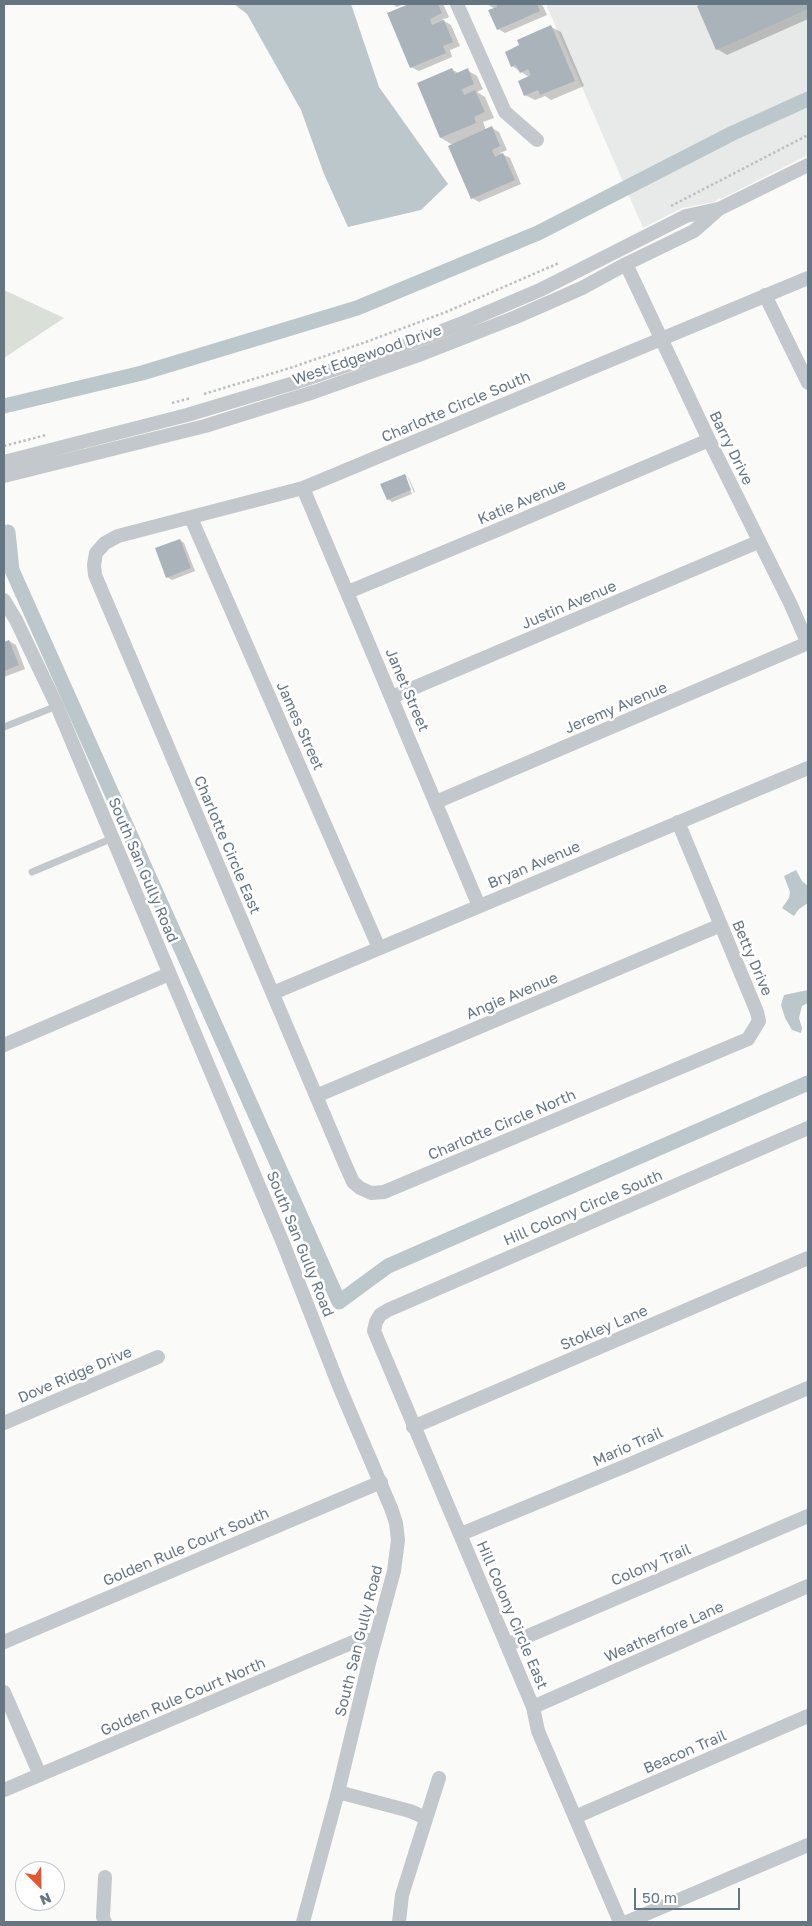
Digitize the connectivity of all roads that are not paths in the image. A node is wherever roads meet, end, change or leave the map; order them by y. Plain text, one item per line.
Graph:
1 (457, 4) edge
2 (536, 140) dead end
3 (808, 165) edge
4 (719, 209) junction
5 (626, 264) junction
6 (808, 278) edge
7 (765, 295) junction
8 (662, 338) junction
9 (808, 383) edge
10 (709, 440) junction
11 (4, 462) edge
12 (4, 476) edge
13 (303, 488) junction
14 (191, 518) junction
15 (108, 541) joint
16 (758, 542) junction
17 (348, 592) junction
18 (4, 602) edge
19 (808, 644) edge
20 (392, 697) junction
21 (57, 706) junction
22 (4, 727) edge
23 (808, 768) edge
24 (436, 802) junction
25 (678, 822) junction
26 (113, 838) junction
27 (32, 872) dead end
28 (479, 906) junction
29 (721, 925) junction
30 (379, 948) junction
31 (169, 974) junction
32 (273, 993) junction
33 (4, 1045) edge
34 (682, 1067) joint
35 (316, 1096) junction
36 (808, 1128) edge
37 (345, 1164) joint
38 (808, 1258) edge
39 (376, 1322) joint
40 (158, 1357) dead end
41 (808, 1388) edge
42 (4, 1423) edge
43 (413, 1427) junction
44 (381, 1482) junction
45 (807, 1520) edge
46 (461, 1534) junction
47 (808, 1586) edge
48 (375, 1640) junction
49 (4, 1642) edge
50 (507, 1644) junction
51 (4, 1692) edge
52 (533, 1707) junction
53 (808, 1716) edge
54 (40, 1775) junction
55 (439, 1778) dead end
56 (4, 1790) edge
57 (338, 1792) junction
58 (575, 1817) junction
59 (426, 1818) junction
60 (808, 1845) edge
61 (105, 1878) dead end
62 (105, 1922) edge
63 (303, 1922) edge
64 (399, 1922) edge
65 (620, 1922) edge
66 (628, 1922) edge

1 - 2 street
3 - 4 street, West Edgewood Drive
4 - 5 street, West Edgewood Drive
4 - 11 street, West Edgewood Drive
5 - 8 street, Barry Drive
5 - 12 street, West Edgewood Drive
6 - 7 street, Charlotte Circle South
7 - 8 street, Charlotte Circle South
7 - 9 street
8 - 10 street, Barry Drive
8 - 13 street, Charlotte Circle South
10 - 16 street, Barry Drive
10 - 17 street, Katie Avenue
13 - 14 street, Charlotte Circle South
13 - 17 street, Janet Street
14 - 15 street, Charlotte Circle South
14 - 30 street, James Street
15 - 32 street, Charlotte Circle East
16 - 19 street, Barry Drive
16 - 20 street, Justin Avenue
17 - 20 street, Janet Street
18 - 21 street, South San Gully Road
19 - 24 street, Jeremy Avenue
20 - 24 street, Janet Street
21 - 22 lane
21 - 26 street, South San Gully Road
23 - 25 street, Bryan Avenue
24 - 28 street, Janet Street
25 - 28 street, Bryan Avenue
25 - 29 street, Betty Drive
26 - 27 lane
26 - 31 street, South San Gully Road
28 - 30 street, Bryan Avenue
29 - 34 street, Betty Drive
29 - 35 street, Angie Avenue
30 - 32 street, Bryan Avenue
31 - 33 street
31 - 44 street, South San Gully Road
32 - 35 street, Charlotte Circle East
34 - 37 street, Charlotte Circle North
35 - 37 street, Charlotte Circle East
36 - 39 street, Hill Colony Circle South
38 - 43 street, Stokley Lane
39 - 43 street, Hill Colony Circle East
40 - 42 street, Dove Ridge Drive
41 - 46 street, Mario Trail
43 - 46 street, Hill Colony Circle East
44 - 48 street, South San Gully Road
44 - 49 street, Golden Rule Court South
45 - 50 street, Colony Trail
46 - 50 street, Hill Colony Circle East
47 - 52 street, Weatherfore Lane
48 - 54 street, Golden Rule Court North
48 - 57 street, South San Gully Road
50 - 52 street, Hill Colony Circle East
51 - 54 street
52 - 58 street, Hill Colony Circle East
53 - 58 street, Beacon Trail
54 - 56 street, Golden Rule Court North
55 - 59 street
57 - 59 street
57 - 63 street, South San Gully Road
58 - 65 street, Hill Colony Circle East
59 - 64 street
60 - 66 street
61 - 62 street

